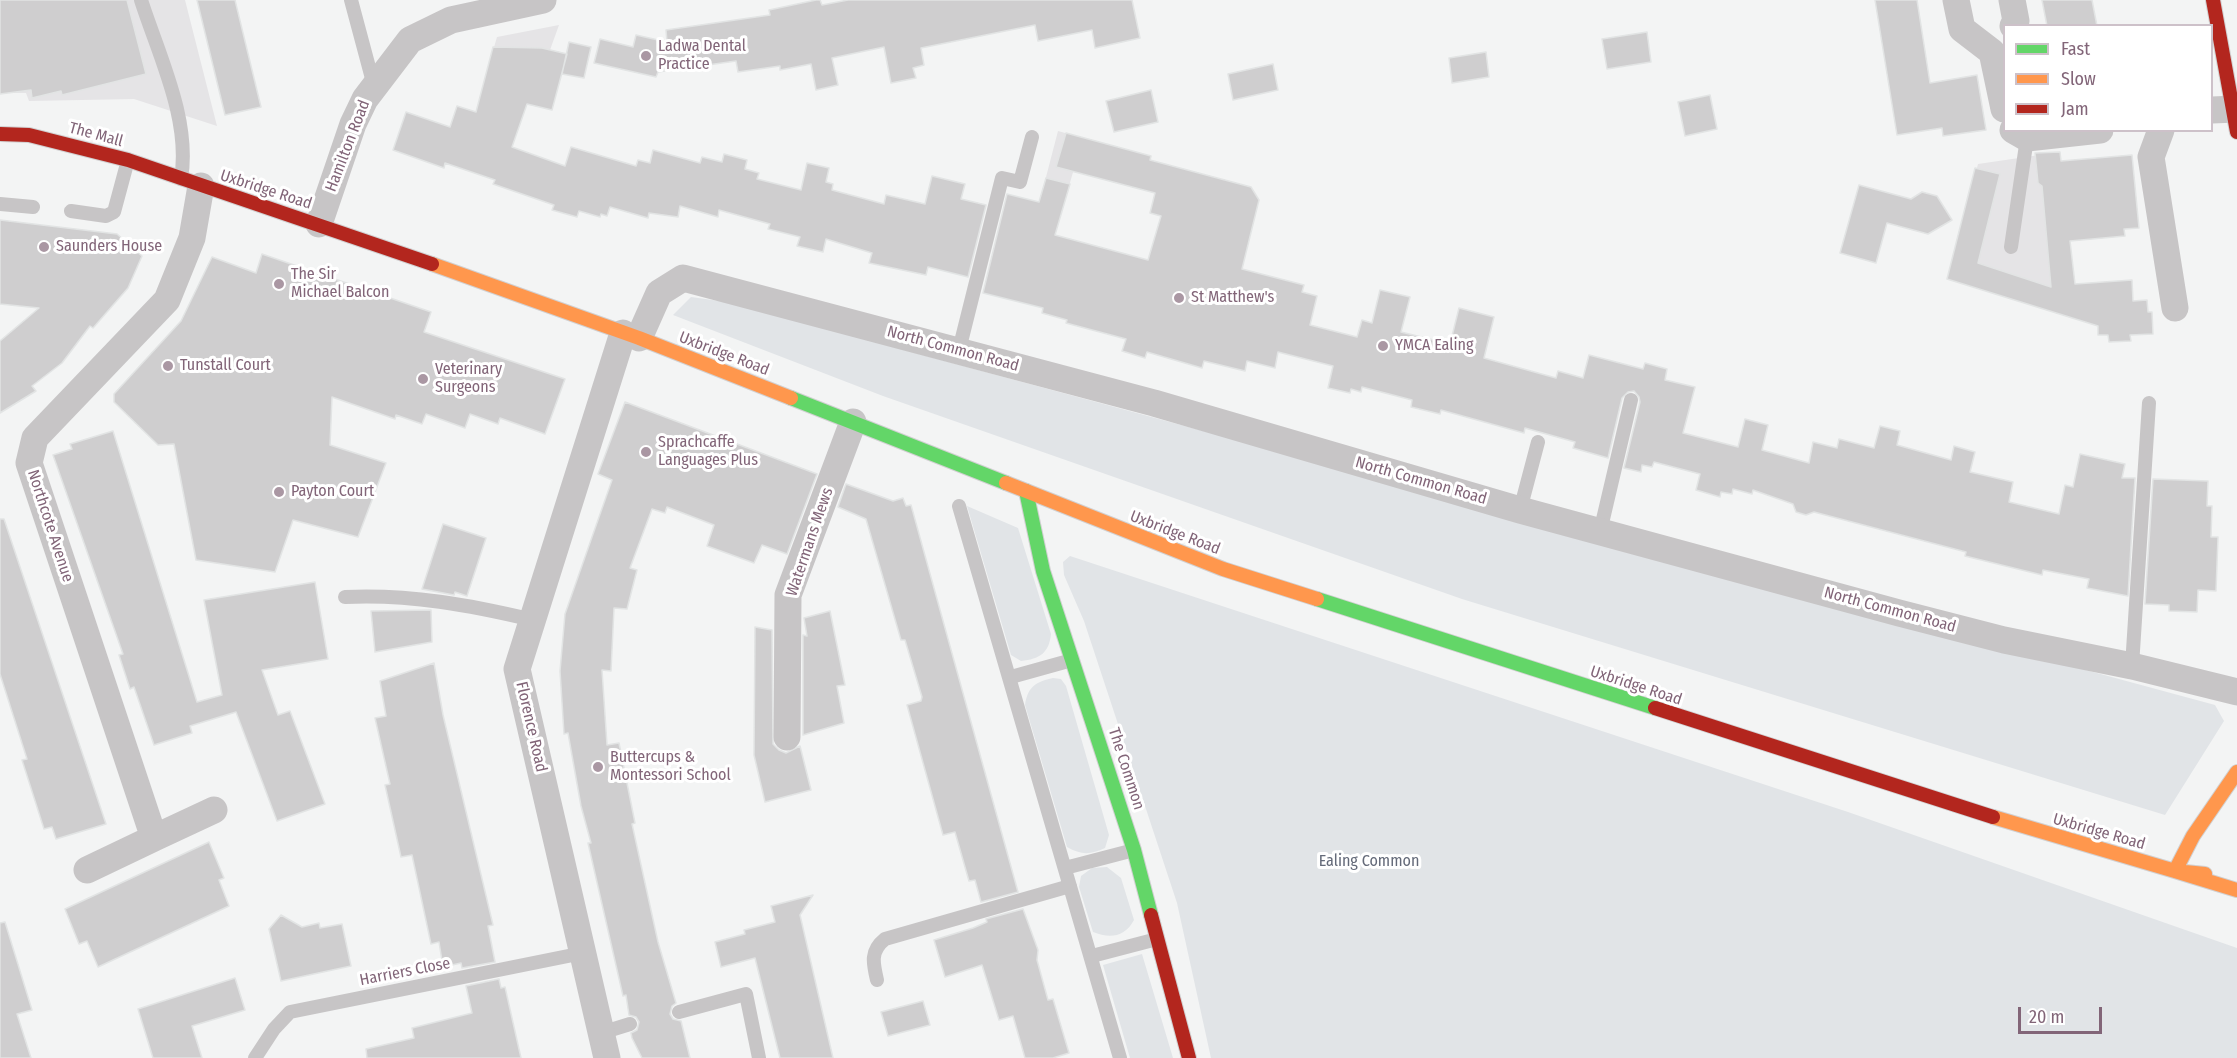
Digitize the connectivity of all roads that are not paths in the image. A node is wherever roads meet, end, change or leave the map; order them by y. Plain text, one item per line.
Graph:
1 (141, 0) edge
2 (351, 0) edge
3 (1956, 0) edge
4 (2012, 0) edge
5 (2213, 0) edge
6 (532, 1) edge
7 (2014, 24) edge
8 (1998, 44) edge
9 (374, 86) junction
10 (2003, 98) edge
11 (2229, 115) edge
12 (2060, 132) edge
13 (2160, 132) edge
14 (0, 134) edge
15 (2020, 134) edge
16 (1032, 137) dead end
17 (128, 160) junction
18 (191, 182) junction
19 (0, 204) edge
20 (33, 207) dead end
21 (71, 211) dead end
22 (319, 224) junction
23 (2011, 247) dead end
24 (2175, 308) dead end
25 (631, 335) junction
26 (959, 350) junction
27 (1631, 400) dead end
28 (2149, 404) dead end
29 (853, 422) junction
30 (1538, 442) dead end
31 (1026, 491) junction
32 (959, 506) dead end
33 (1520, 510) junction
34 (1600, 532) junction
35 (345, 597) dead end
36 (533, 620) junction
37 (1073, 659) junction
38 (2132, 666) junction
39 (1011, 676) junction
40 (2237, 692) edge
41 (787, 737) dead end
42 (2237, 772) edge
43 (214, 810) dead end
44 (154, 838) junction
45 (1134, 850) junction
46 (1065, 868) junction
47 (87, 870) dead end
48 (2175, 871) junction
49 (2237, 878) edge
50 (1070, 886) junction
51 (2237, 890) edge
52 (2228, 902) dead end
53 (1156, 939) junction
54 (583, 953) junction
55 (1092, 956) junction
56 (877, 980) dead end
57 (679, 1012) dead end
58 (630, 1024) dead end
59 (604, 1045) edge
60 (255, 1058) edge
61 (759, 1058) edge
62 (1120, 1058) edge
63 (1190, 1058) edge

1 - 18 lane
2 - 9 lane
3 - 8 street
4 - 7 street
5 - 11 main road
6 - 9 street, Hamilton Road
8 - 10 street
9 - 22 street, Hamilton Road
12 - 15 street
13 - 24 street
14 - 17 main road, The Mall
15 - 23 lane
16 - 26 lane
17 - 18 main road, The Mall
17 - 21 lane
18 - 22 main road, Uxbridge Road
18 - 44 street, Northcote Avenue
19 - 20 lane
22 - 25 main road, Uxbridge Road
25 - 26 street, North Common Road
25 - 29 main road, Uxbridge Road
25 - 36 street, Florence Road
26 - 33 street, North Common Road
27 - 34 lane
28 - 38 lane
29 - 31 main road, Uxbridge Road
29 - 41 street, Watermans Mews
30 - 33 lane
31 - 37 main road, The Common
31 - 48 main road, Uxbridge Road
32 - 39 lane
33 - 34 street, North Common Road
34 - 38 street, North Common Road
35 - 36 lane
36 - 54 street, Florence Road
37 - 39 lane
37 - 45 main road, The Common
38 - 40 street, North Common Road
39 - 46 lane
42 - 48 main road
43 - 44 street
44 - 47 street
45 - 46 lane
45 - 53 main road, The Common
46 - 50 lane
48 - 49 main road, Uxbridge Road
48 - 51 main road
48 - 52 main road, Uxbridge Road
50 - 55 lane
50 - 56 lane
53 - 55 lane
53 - 63 main road, The Common
54 - 59 street, Florence Road
54 - 60 lane, Harriers Close
55 - 62 lane
57 - 61 lane
58 - 59 lane

